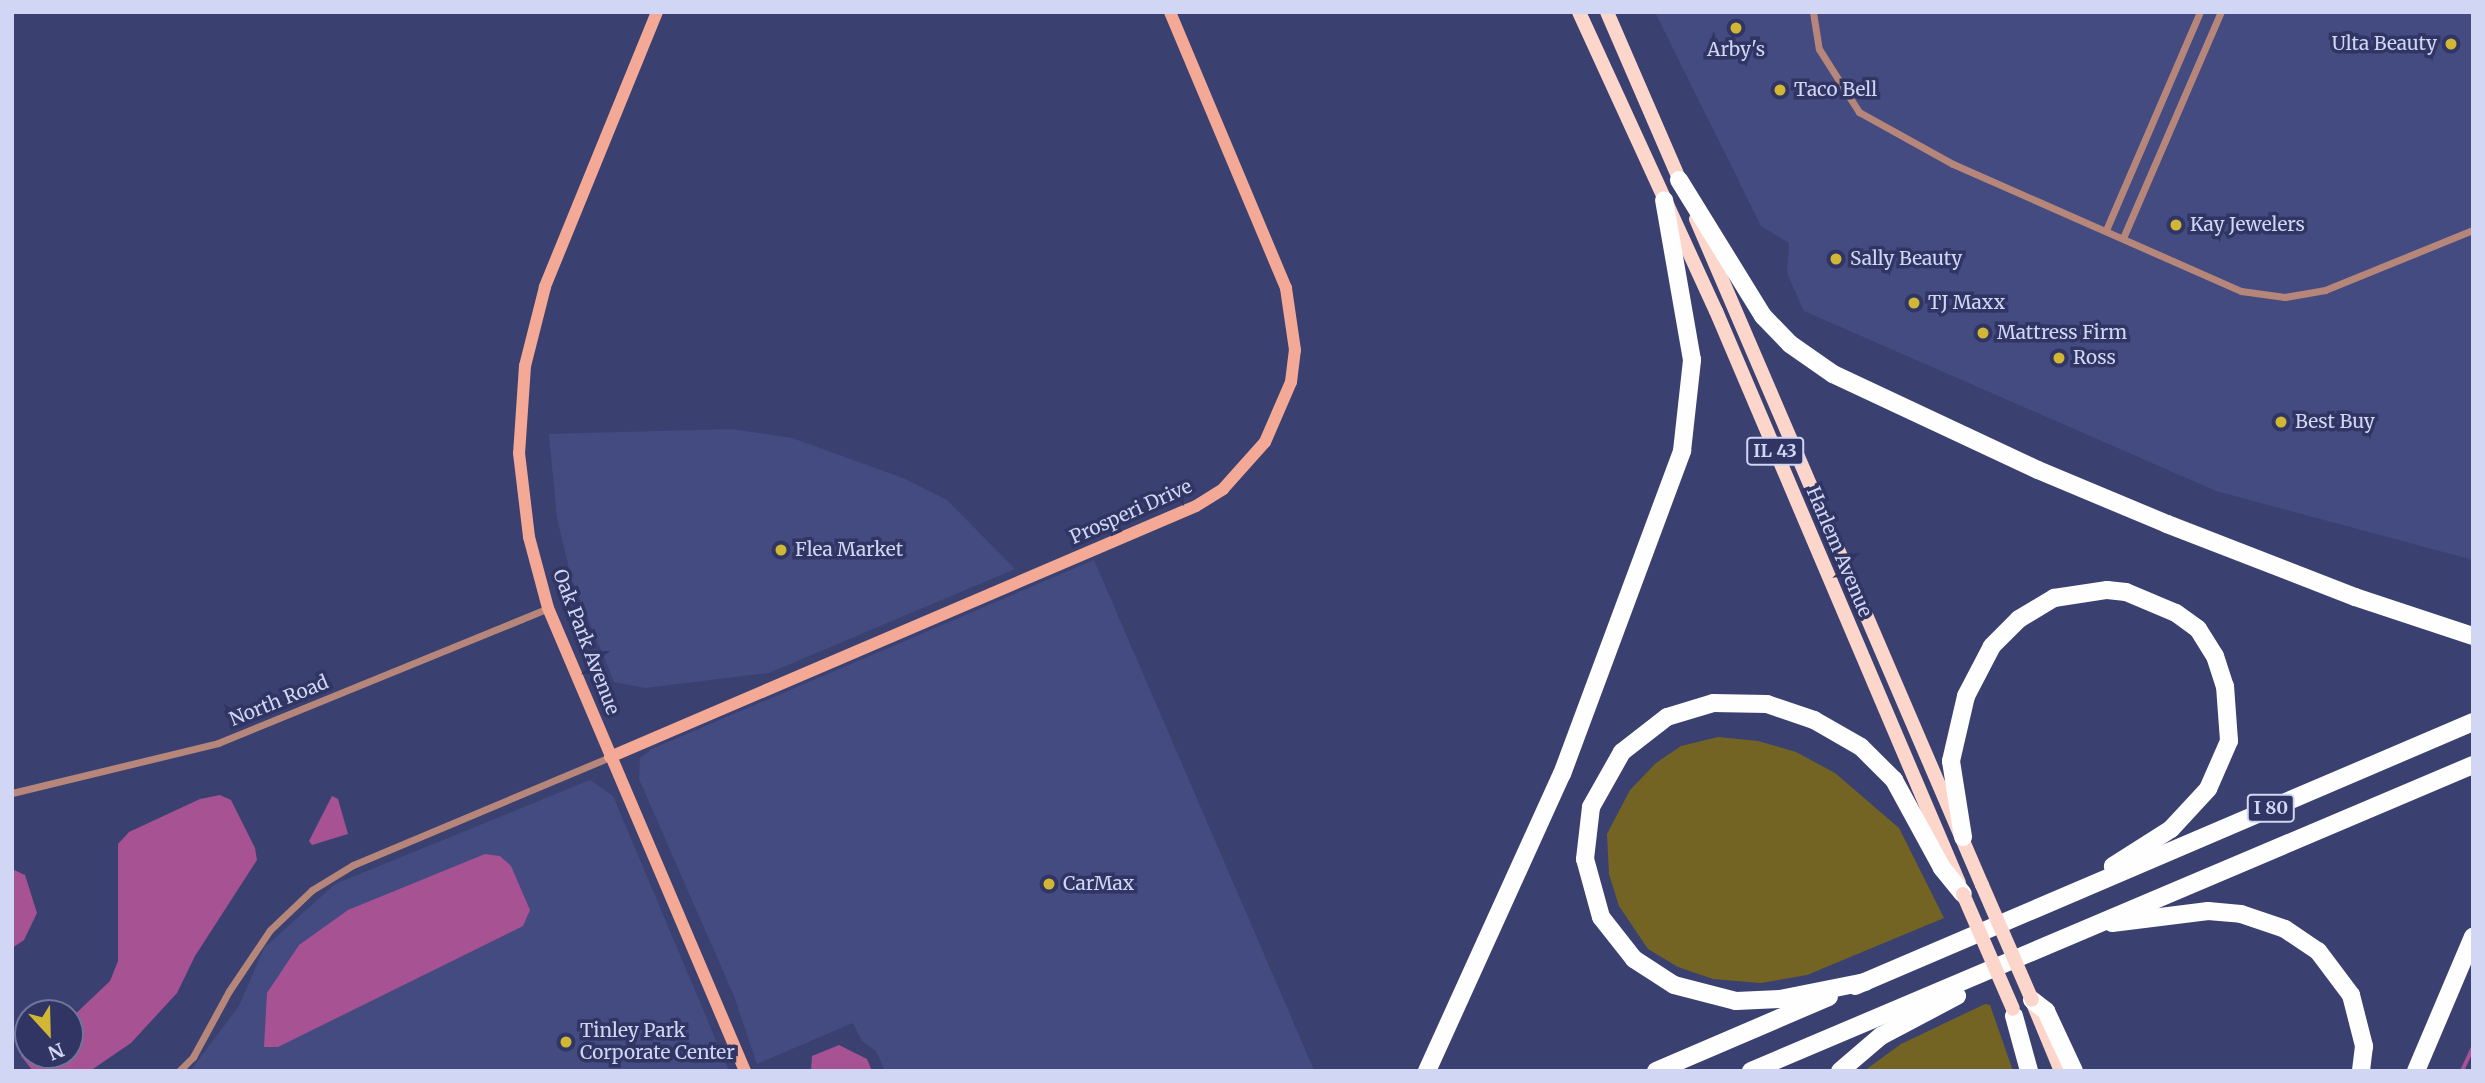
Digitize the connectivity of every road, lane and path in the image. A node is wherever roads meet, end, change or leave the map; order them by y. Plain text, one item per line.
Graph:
1 (657, 12) edge
2 (1170, 12) edge
3 (1579, 12) edge
4 (1607, 12) edge
5 (1813, 12) edge
6 (2200, 12) edge
7 (2221, 12) edge
8 (1679, 180) junction
9 (1664, 200) junction
10 (2106, 230) junction
11 (2473, 230) edge
12 (2123, 239) junction
13 (548, 608) junction
14 (2473, 636) edge
15 (2473, 722) edge
16 (610, 757) junction
17 (2473, 765) edge
18 (12, 793) edge
19 (1963, 837) junction
20 (1963, 894) junction
21 (2070, 894) junction
22 (2088, 927) junction
23 (2473, 937) edge
24 (1972, 978) junction
25 (1865, 982) junction
26 (2032, 1000) junction
27 (2014, 1013) junction
28 (179, 1071) edge
29 (746, 1071) edge
30 (1427, 1071) edge
31 (1656, 1071) edge
32 (1751, 1071) edge
33 (1840, 1071) edge
34 (2029, 1071) edge
35 (2039, 1071) edge
36 (2061, 1071) edge
37 (2074, 1071) edge
38 (2361, 1071) edge
39 (2416, 1071) edge

1 - 13 street, Oak Park Avenue
2 - 16 street, Prosperi Drive
3 - 9 main road, Harlem Avenue / IL 43
4 - 8 main road, Harlem Avenue / IL 43
5 - 10 street
6 - 10 street
7 - 12 street
8 - 14 highway
8 - 19 main road, Harlem Avenue / IL 43
9 - 20 main road, Harlem Avenue / IL 43
9 - 30 highway
10 - 12 street
11 - 12 street
13 - 16 street, Oak Park Avenue
13 - 18 street, North Road
15 - 21 highway, I 80
16 - 28 street
16 - 29 street, Oak Park Avenue
17 - 22 highway, I 80
19 - 21 highway
19 - 26 main road, Harlem Avenue / IL 43, bridge
20 - 25 highway
20 - 27 main road, Harlem Avenue / IL 43, bridge
21 - 25 highway, I 80
22 - 24 highway, I 80
22 - 38 highway
23 - 39 highway
24 - 32 highway, I 80
24 - 33 highway
25 - 31 highway, I 80
26 - 36 main road, Harlem Avenue / IL 43
26 - 37 highway
27 - 34 highway
27 - 35 main road, Harlem Avenue / IL 43

